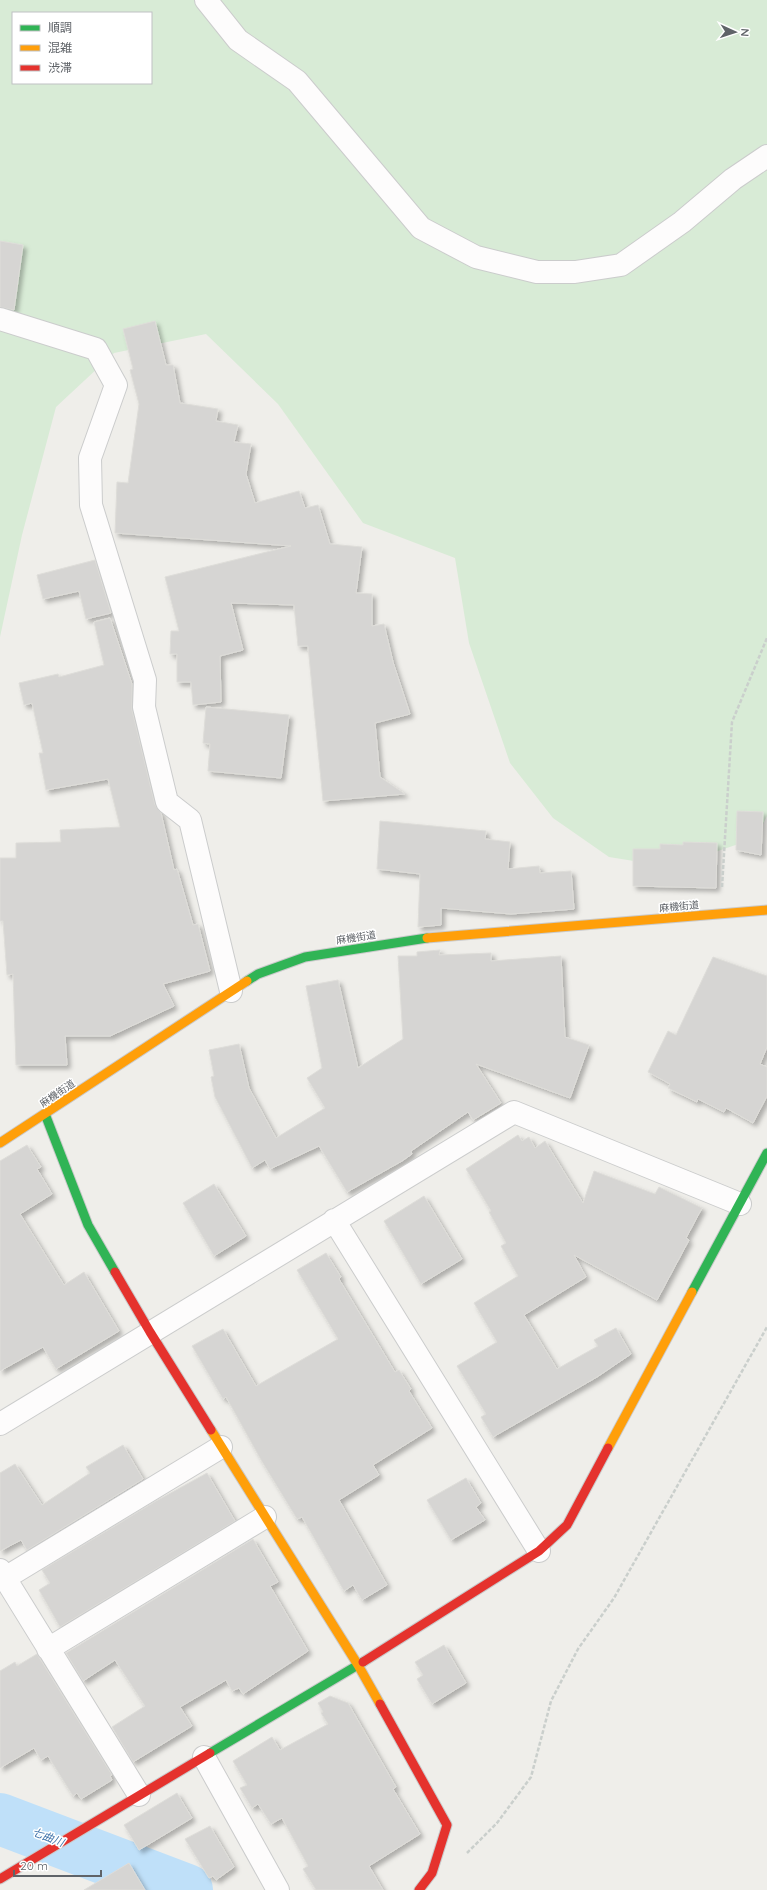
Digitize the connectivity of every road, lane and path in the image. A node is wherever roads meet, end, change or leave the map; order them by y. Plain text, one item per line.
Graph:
1 (206, 0) edge
2 (767, 156) edge
3 (0, 319) edge
4 (767, 638) edge
5 (767, 910) edge
6 (720, 914) junction
7 (231, 991) junction
8 (45, 1114) junction
9 (0, 1143) edge
10 (765, 1162) edge
11 (740, 1204) junction
12 (334, 1220) junction
13 (767, 1327) edge
14 (150, 1332) junction
15 (0, 1424) edge
16 (221, 1447) junction
17 (265, 1517) junction
18 (539, 1551) junction
19 (3, 1574) edge
20 (48, 1649) junction
21 (358, 1665) junction
22 (204, 1757) junction
23 (139, 1795) junction
24 (432, 1873) junction
25 (0, 1879) edge
26 (278, 1890) edge
27 (419, 1890) edge

1 - 2 street
3 - 7 street
4 - 6 path
5 - 6 street, 麻機街道
6 - 7 street, 麻機街道
7 - 8 street, 麻機街道
8 - 9 street, 麻機街道
8 - 14 street
10 - 11 street
11 - 12 street
11 - 18 street
12 - 14 street
12 - 18 street
13 - 24 path
14 - 15 street
14 - 16 street
16 - 17 street
16 - 19 street
17 - 20 street
17 - 21 street
18 - 21 street
19 - 20 street
20 - 23 street
21 - 22 street
21 - 24 street
22 - 23 street
22 - 26 street
23 - 25 street
24 - 27 street

